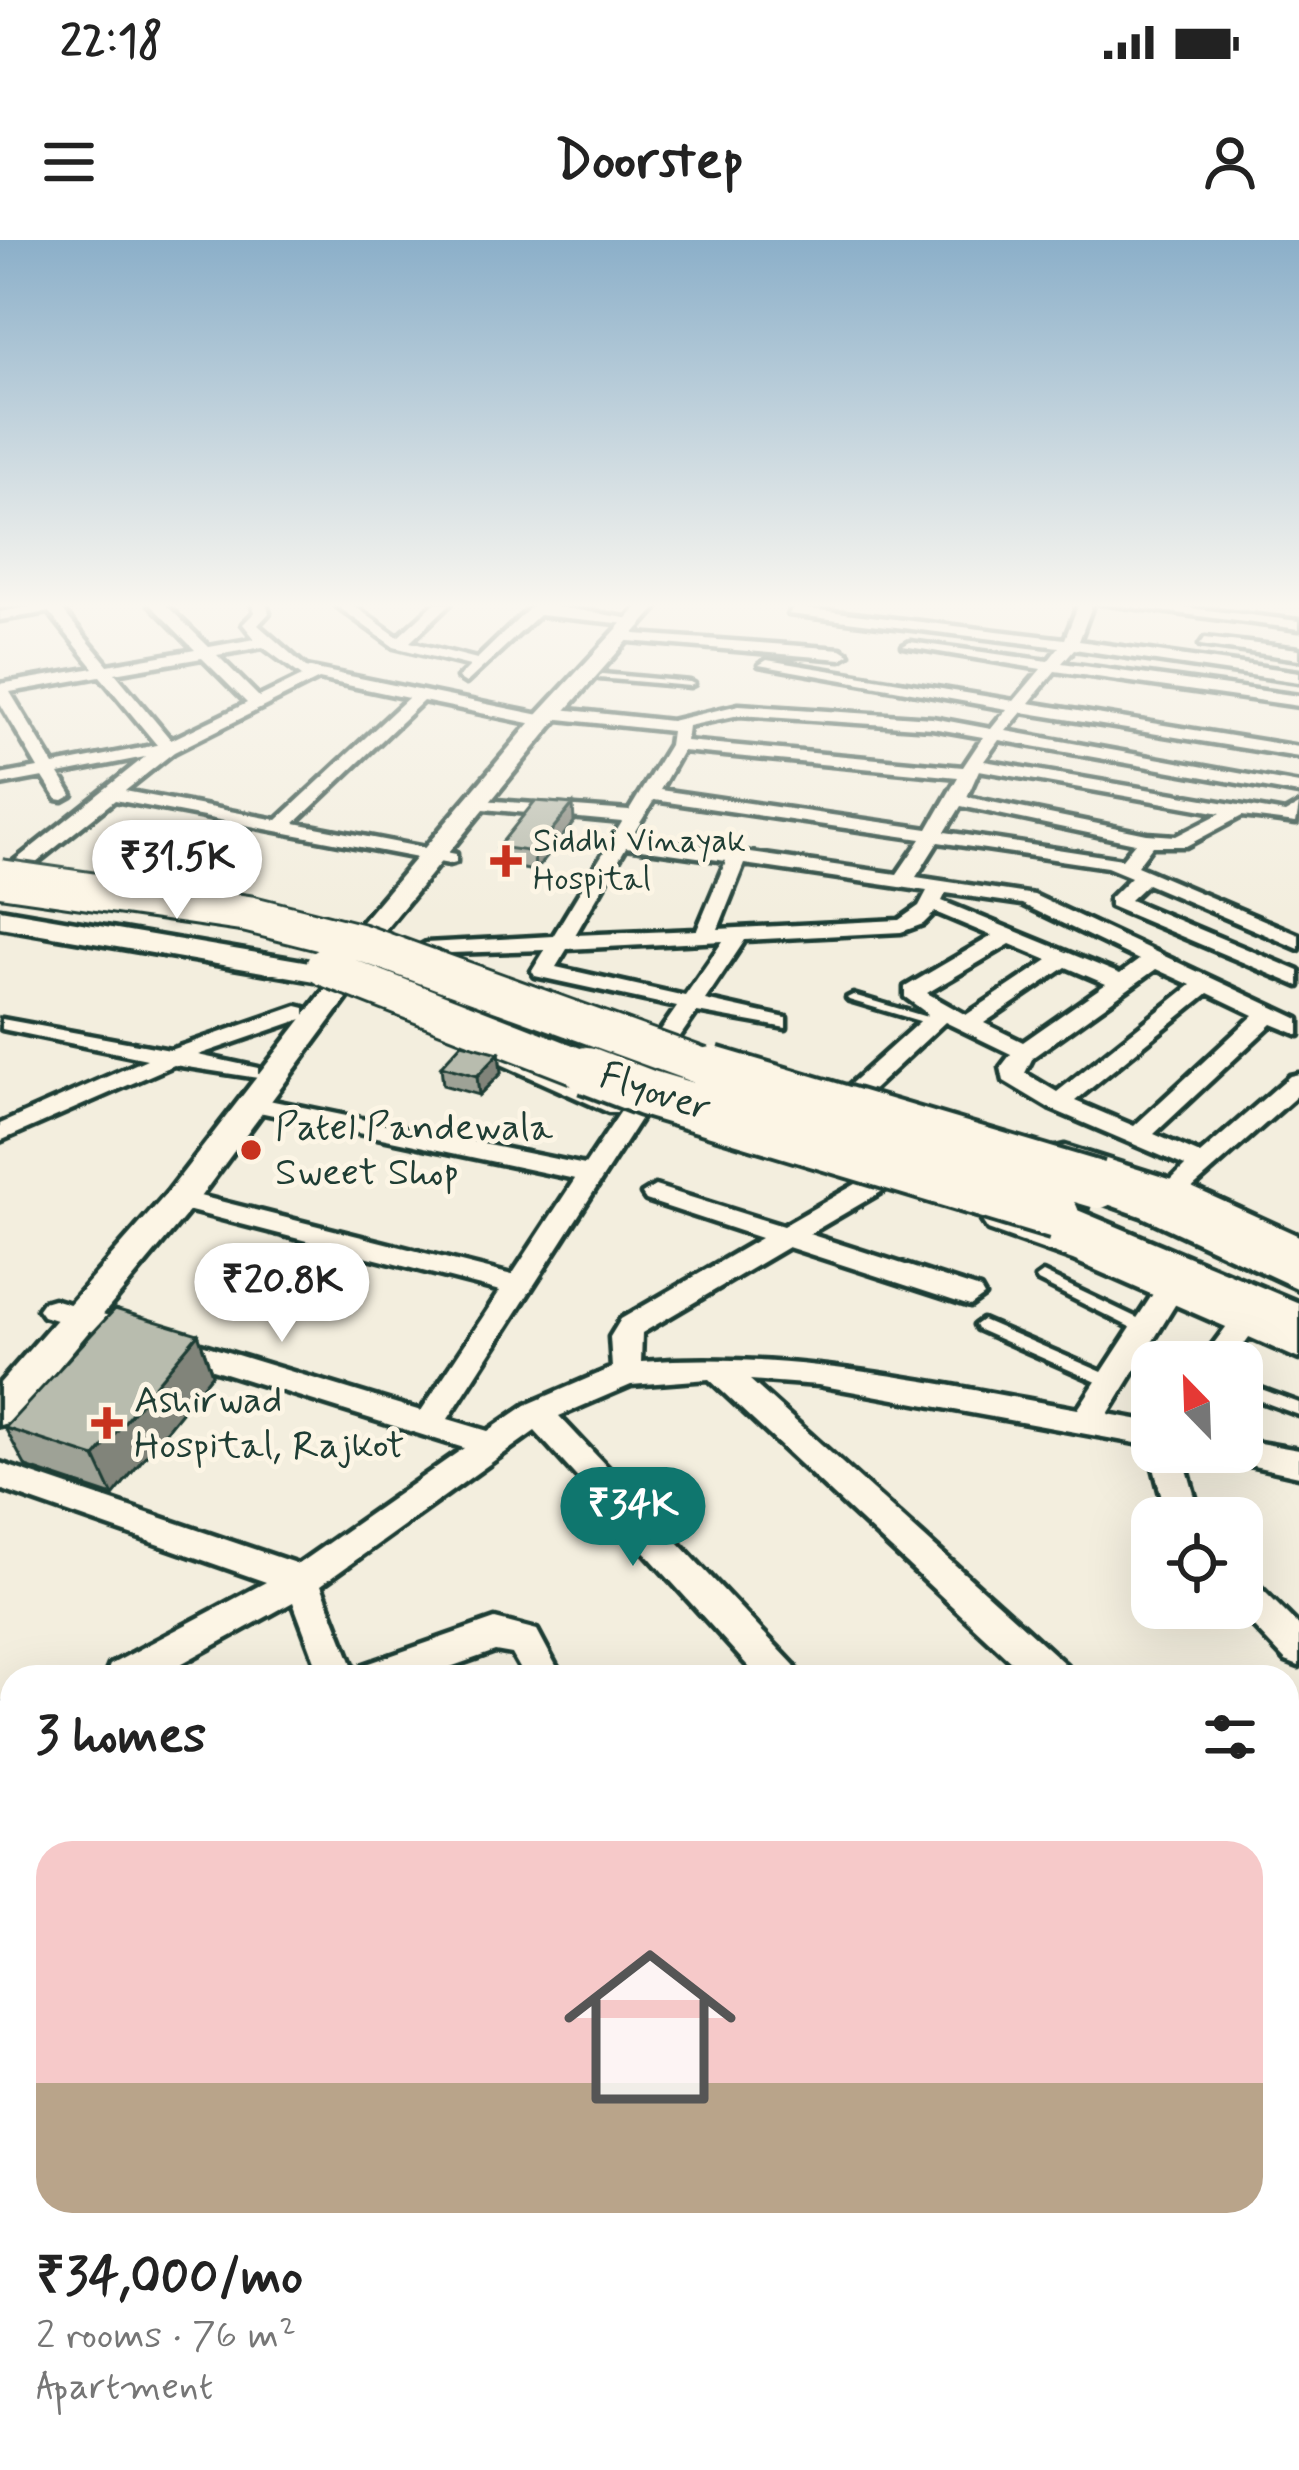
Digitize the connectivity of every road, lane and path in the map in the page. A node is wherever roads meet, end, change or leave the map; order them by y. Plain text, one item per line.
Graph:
1 (11, 707) edge
2 (134, 707) edge
3 (251, 707) edge
4 (407, 707) edge
5 (502, 707) edge
6 (562, 707) edge
7 (565, 707) edge
8 (708, 707) edge
9 (857, 707) edge
10 (1016, 707) edge
11 (1037, 707) edge
12 (1240, 707) edge
13 (554, 716) junction
14 (1299, 718) edge
15 (677, 724) junction
16 (994, 732) junction
17 (676, 745) junction
18 (168, 748) junction
19 (1299, 752) edge
20 (971, 768) junction
21 (48, 771) junction
22 (0, 780) edge
23 (1299, 789) edge
24 (108, 793) junction
25 (646, 793) junction
26 (63, 795) dead end
27 (956, 800) junction
28 (483, 804) junction
29 (1238, 811) junction
30 (631, 817) junction
31 (1296, 818) edge
32 (279, 828) junction
33 (932, 834) junction
34 (617, 840) junction
35 (1147, 840) junction
36 (440, 856) junction
37 (738, 856) junction
38 (6, 869) edge
39 (1136, 871) junction
40 (905, 878) junction
41 (936, 894) junction
42 (0, 907) edge
43 (0, 918) edge
44 (738, 935) junction
45 (1009, 935) junction
46 (704, 937) junction
47 (386, 942) junction
48 (559, 942) junction
49 (1299, 943) edge
50 (1063, 958) junction
51 (1157, 958) junction
52 (335, 978) junction
53 (1299, 979) edge
54 (1120, 982) junction
55 (1206, 984) junction
56 (853, 998) dead end
57 (689, 1005) junction
58 (297, 1012) junction
59 (1269, 1014) junction
60 (938, 1017) junction
61 (778, 1023) dead end
62 (10, 1024) dead end
63 (968, 1024) junction
64 (1299, 1028) edge
65 (666, 1040) junction
66 (1025, 1052) junction
67 (171, 1058) junction
68 (1299, 1082) edge
69 (252, 1089) junction
70 (855, 1094) junction
71 (1058, 1102) junction
72 (634, 1110) junction
73 (0, 1133) edge
74 (1138, 1136) junction
75 (1202, 1164) junction
76 (588, 1174) junction
77 (877, 1183) junction
78 (1172, 1192) junction
79 (655, 1194) dead end
80 (181, 1200) junction
81 (785, 1236) junction
82 (1299, 1252) edge
83 (1299, 1273) edge
84 (1043, 1278) dead end
85 (517, 1286) junction
86 (1172, 1287) junction
87 (970, 1296) dead end
88 (67, 1313) junction
89 (1245, 1322) junction
90 (1299, 1323) edge
91 (982, 1325) dead end
92 (1145, 1328) junction
93 (1231, 1341) edge
94 (1299, 1344) edge
95 (0, 1367) edge
96 (716, 1367) junction
97 (627, 1374) junction
98 (1111, 1382) junction
99 (1263, 1396) edge
100 (0, 1409) edge
101 (1299, 1409) edge
102 (537, 1413) junction
103 (1087, 1420) junction
104 (428, 1425) junction
105 (1131, 1429) edge
106 (490, 1444) junction
107 (1263, 1456) edge
108 (1299, 1462) edge
109 (0, 1476) edge
110 (302, 1580) junction
111 (1263, 1613) edge
112 (1299, 1650) edge
113 (148, 1665) edge
114 (334, 1665) edge
115 (411, 1665) edge
116 (537, 1665) edge
117 (770, 1665) edge
118 (1040, 1665) edge

1 - 21 street
2 - 18 street
3 - 18 street
4 - 32 street
5 - 13 street
6 - 13 main road
7 - 13 main road
8 - 15 street
9 - 16 street
10 - 16 street
11 - 19 street
12 - 14 street
13 - 15 street
13 - 28 main road
15 - 17 street
16 - 20 street
16 - 23 street
17 - 20 street
17 - 25 street
18 - 21 street
18 - 24 street
20 - 27 street
20 - 29 street
21 - 22 street
21 - 26 street
24 - 32 street
24 - 38 street
25 - 30 street
25 - 33 street
27 - 33 street
27 - 35 street
28 - 30 street
28 - 36 main road
29 - 31 street
29 - 35 street
30 - 34 street
32 - 36 street
33 - 39 street
33 - 40 street
34 - 37 street
34 - 48 street
35 - 39 street
36 - 47 main road
37 - 40 street
37 - 46 street
38 - 47 main road
38 - 83 highway, Flyover, bridge
39 - 49 street
39 - 53 street
40 - 41 street
41 - 44 street
41 - 45 street
41 - 51 street
42 - 90 highway, Flyover, bridge
43 - 52 main road
44 - 46 street
44 - 57 street
45 - 50 street
45 - 60 street
46 - 48 street
47 - 48 street
47 - 52 main road
47 - 52 main road
47 - 65 main road
48 - 57 street
50 - 54 street
50 - 63 street
51 - 54 street
51 - 55 street
52 - 58 street
52 - 69 street
52 - 72 main road
54 - 66 street
55 - 59 street
55 - 71 street
56 - 60 lane
57 - 61 street
57 - 65 street
58 - 67 street
58 - 69 street
59 - 64 street
59 - 74 street
60 - 63 street
60 - 70 street
62 - 67 street
63 - 66 street
65 - 70 main road
66 - 71 street
67 - 69 street
67 - 73 street
68 - 75 street
69 - 76 street
69 - 80 street
69 - 88 street
70 - 78 main road
71 - 74 street
72 - 76 street
72 - 77 main road
74 - 75 street
75 - 78 street
76 - 85 street
77 - 81 street
77 - 86 main road
78 - 82 main road
79 - 81 street
80 - 85 street
80 - 88 street
81 - 87 street
81 - 97 street
84 - 92 lane
85 - 104 street
86 - 89 main road
86 - 92 street
88 - 95 street
88 - 100 street
88 - 104 street
89 - 93 street
89 - 94 main road
91 - 98 lane
92 - 98 street
96 - 97 street
96 - 103 street
96 - 118 street
97 - 102 street
98 - 103 street
99 - 101 lane
102 - 106 street
102 - 117 street
103 - 105 street
104 - 106 street
106 - 110 street
107 - 108 street
109 - 110 street
110 - 113 street
110 - 114 street
111 - 112 street
115 - 116 street

